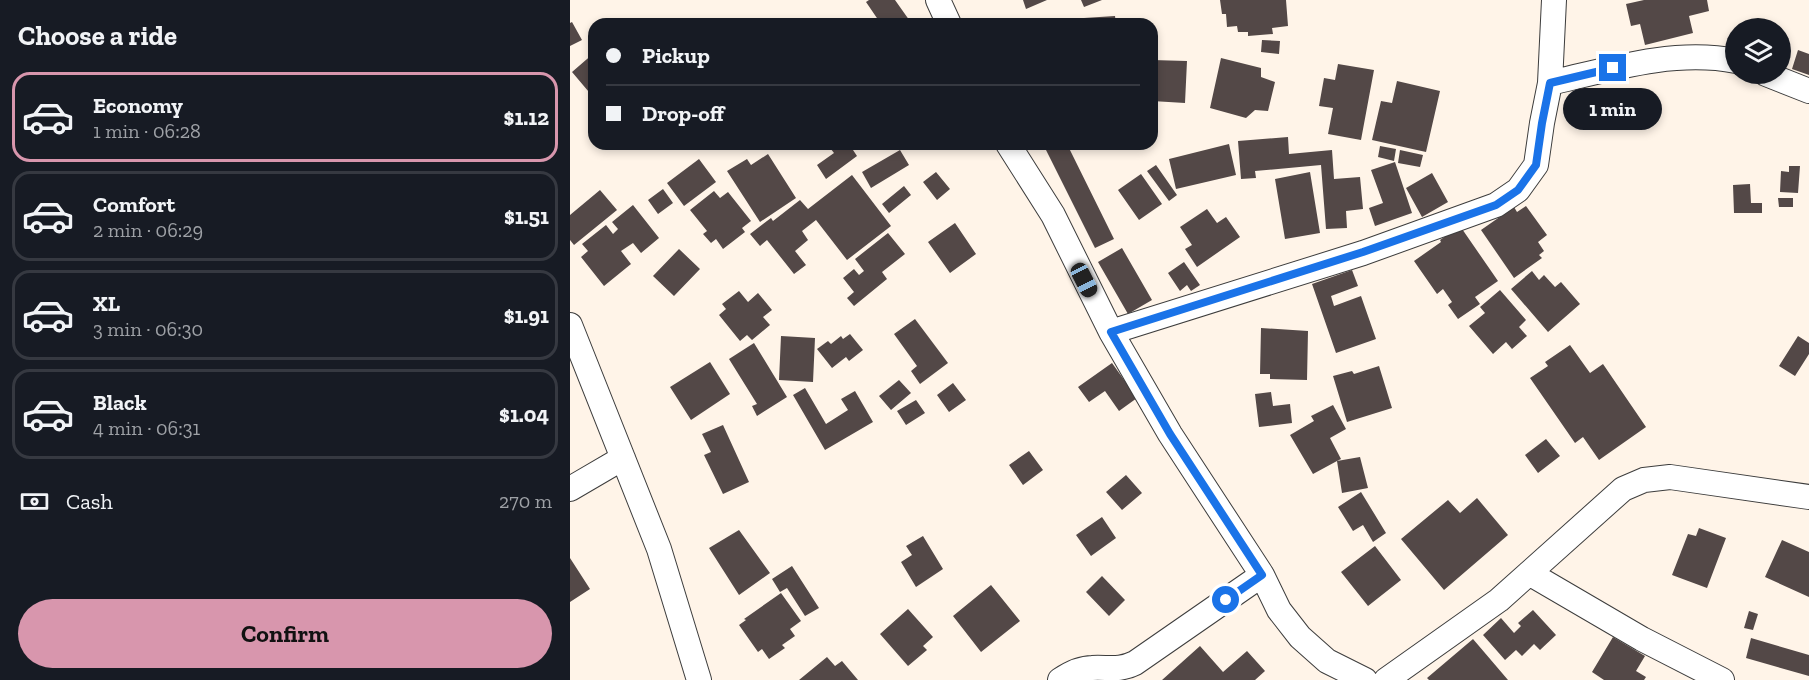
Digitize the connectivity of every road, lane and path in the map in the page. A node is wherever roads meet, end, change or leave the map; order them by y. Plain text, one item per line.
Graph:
1 (938, 0) edge
2 (1554, 0) edge
3 (946, 18) edge
4 (1725, 60) edge
5 (1550, 83) junction
6 (1791, 84) edge
7 (1809, 91) edge
8 (1012, 150) edge
9 (570, 325) edge
10 (1111, 332) junction
11 (623, 458) junction
12 (570, 489) edge
13 (1809, 497) edge
14 (1529, 573) junction
15 (1262, 575) junction
16 (699, 680) edge
17 (1060, 680) edge
18 (1365, 680) edge
19 (1386, 680) edge
20 (1722, 680) edge

1 - 3 street
2 - 5 street
4 - 5 street
5 - 10 street
6 - 7 street
8 - 10 street
9 - 11 street
10 - 15 street
11 - 12 street
11 - 16 street
13 - 14 street
14 - 19 street
14 - 20 street
15 - 17 street
15 - 18 street

